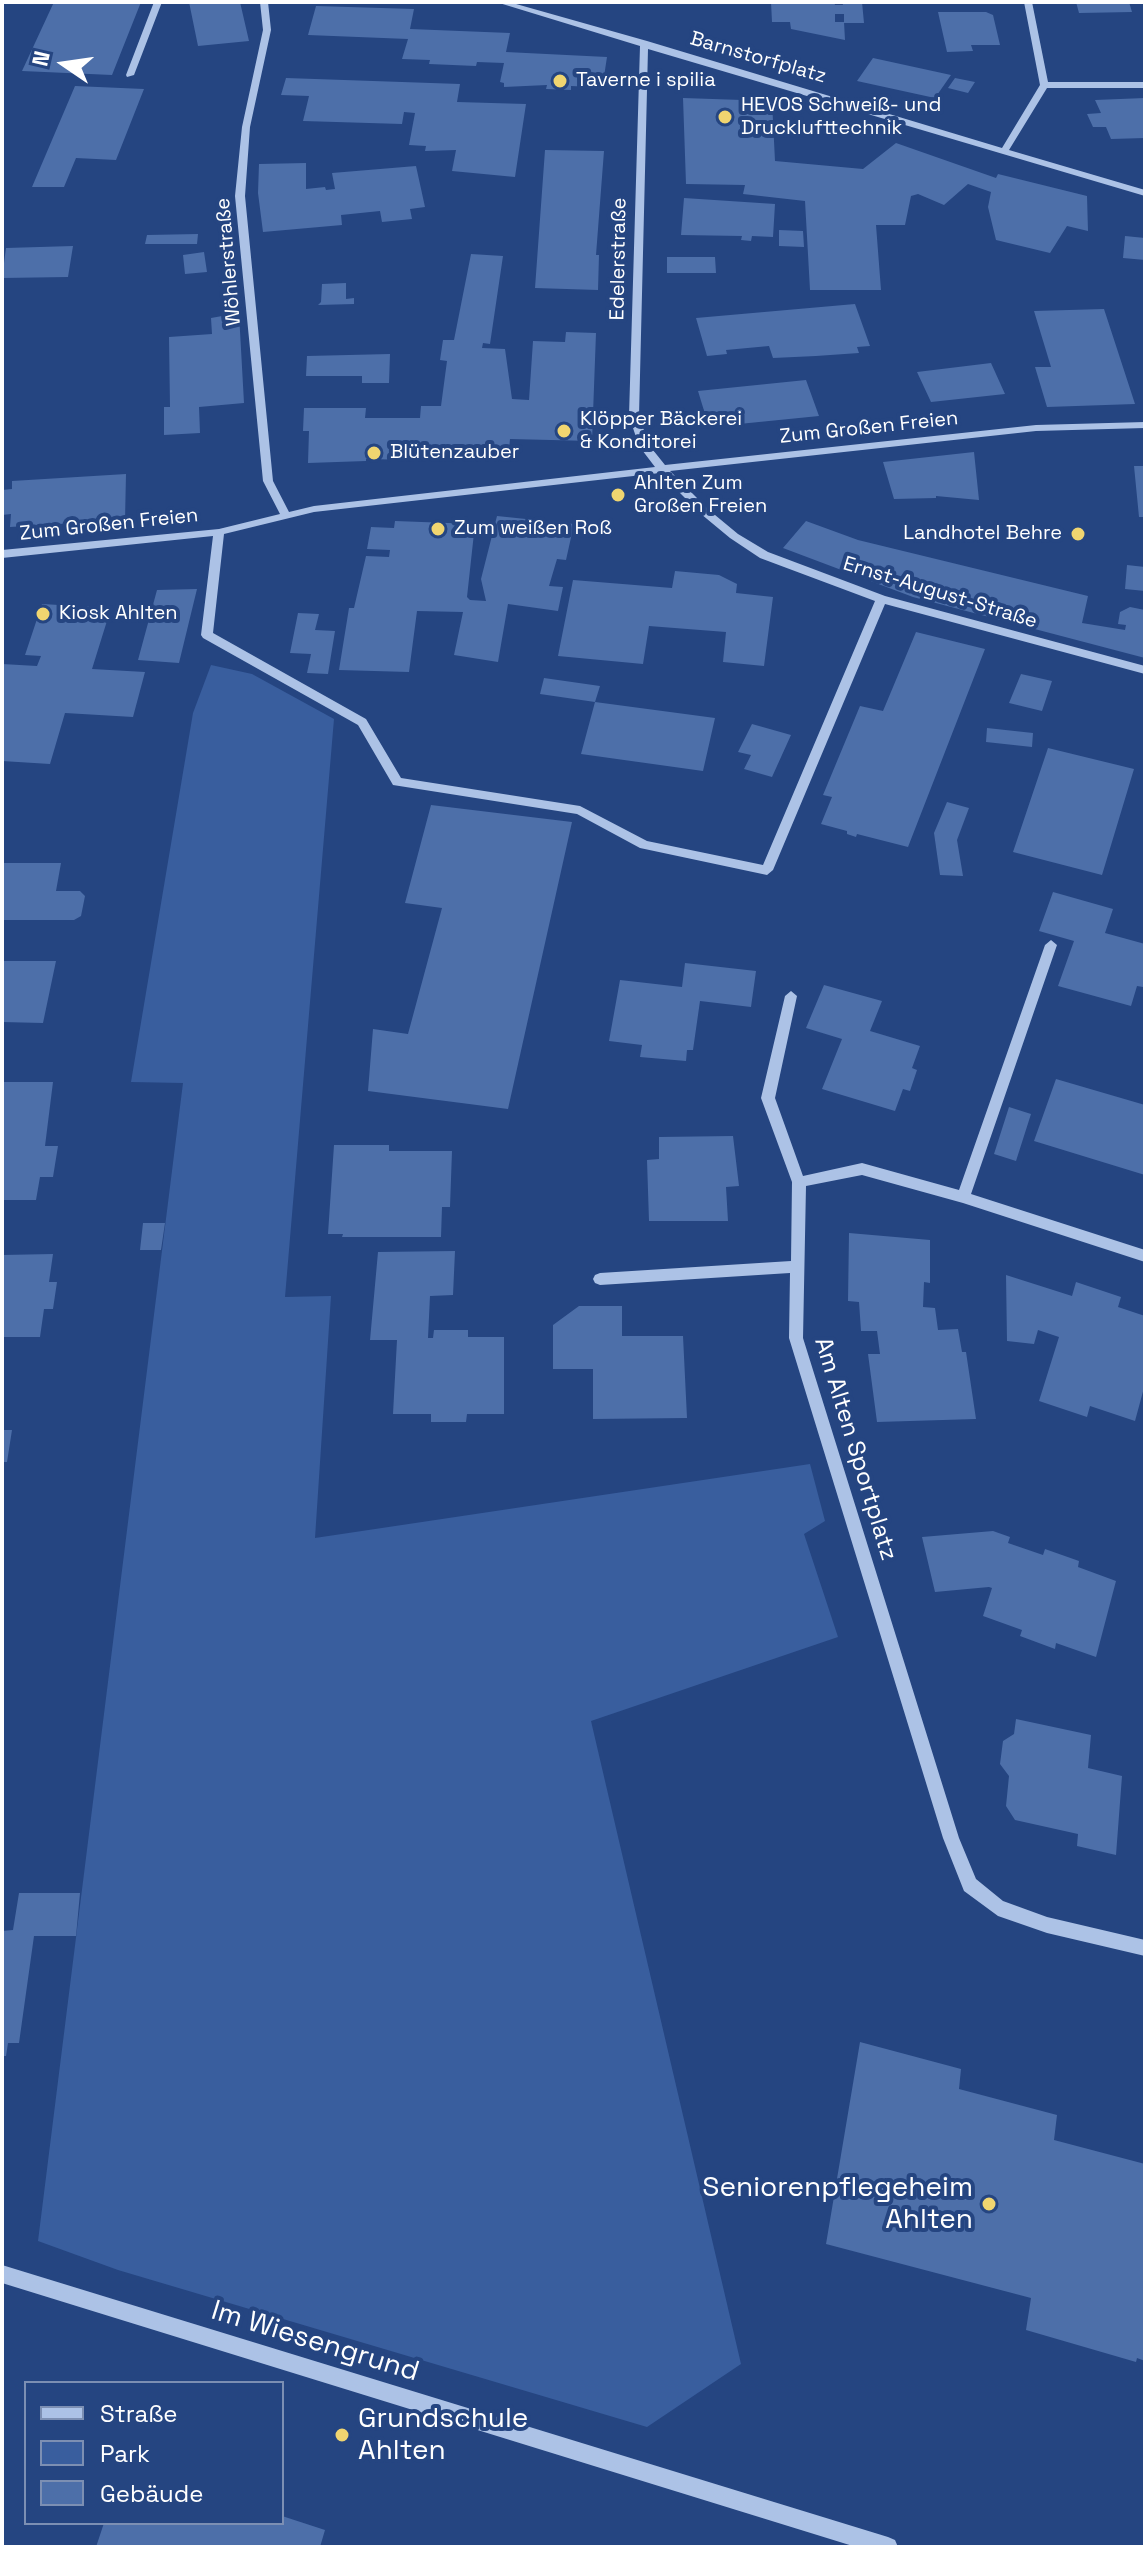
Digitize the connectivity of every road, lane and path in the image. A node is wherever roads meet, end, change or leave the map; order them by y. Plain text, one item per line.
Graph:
1 (158, 2) edge
2 (264, 2) edge
3 (500, 2) edge
4 (1028, 2) edge
5 (644, 43) junction
6 (130, 75) dead end
7 (1044, 85) junction
8 (1145, 85) edge
9 (1005, 150) junction
10 (1145, 193) edge
11 (1145, 425) edge
12 (662, 469) junction
13 (286, 516) junction
14 (219, 532) junction
15 (2, 554) edge
16 (881, 599) junction
17 (1145, 670) edge
18 (1051, 945) dead end
19 (791, 996) dead end
20 (799, 1182) junction
21 (963, 1197) junction
22 (1145, 1256) edge
23 (795, 1267) junction
24 (600, 1279) dead end
25 (1145, 1948) edge
26 (2, 2274) edge
27 (888, 2547) edge

1 - 6 street
2 - 13 street, Wöhlerstraße
3 - 5 street, Barnstorfplatz
4 - 7 street
5 - 9 street, Barnstorfplatz
5 - 12 street, Edelerstraße
7 - 8 street
7 - 9 street
9 - 10 street, Barnstorfplatz
11 - 12 street, Zum Großen Freien
12 - 13 street, Zum Großen Freien
12 - 16 street, Ernst-August-Straße
13 - 14 street, Zum Großen Freien
14 - 15 street, Zum Großen Freien
14 - 16 street, Zum Großen Freien
16 - 17 street, Ernst-August-Straße
18 - 21 street
19 - 20 street
20 - 21 street
20 - 23 street, Am Alten Sportplatz
21 - 22 street
23 - 24 street
23 - 25 street, Am Alten Sportplatz
26 - 27 street, Im Wiesengrund

